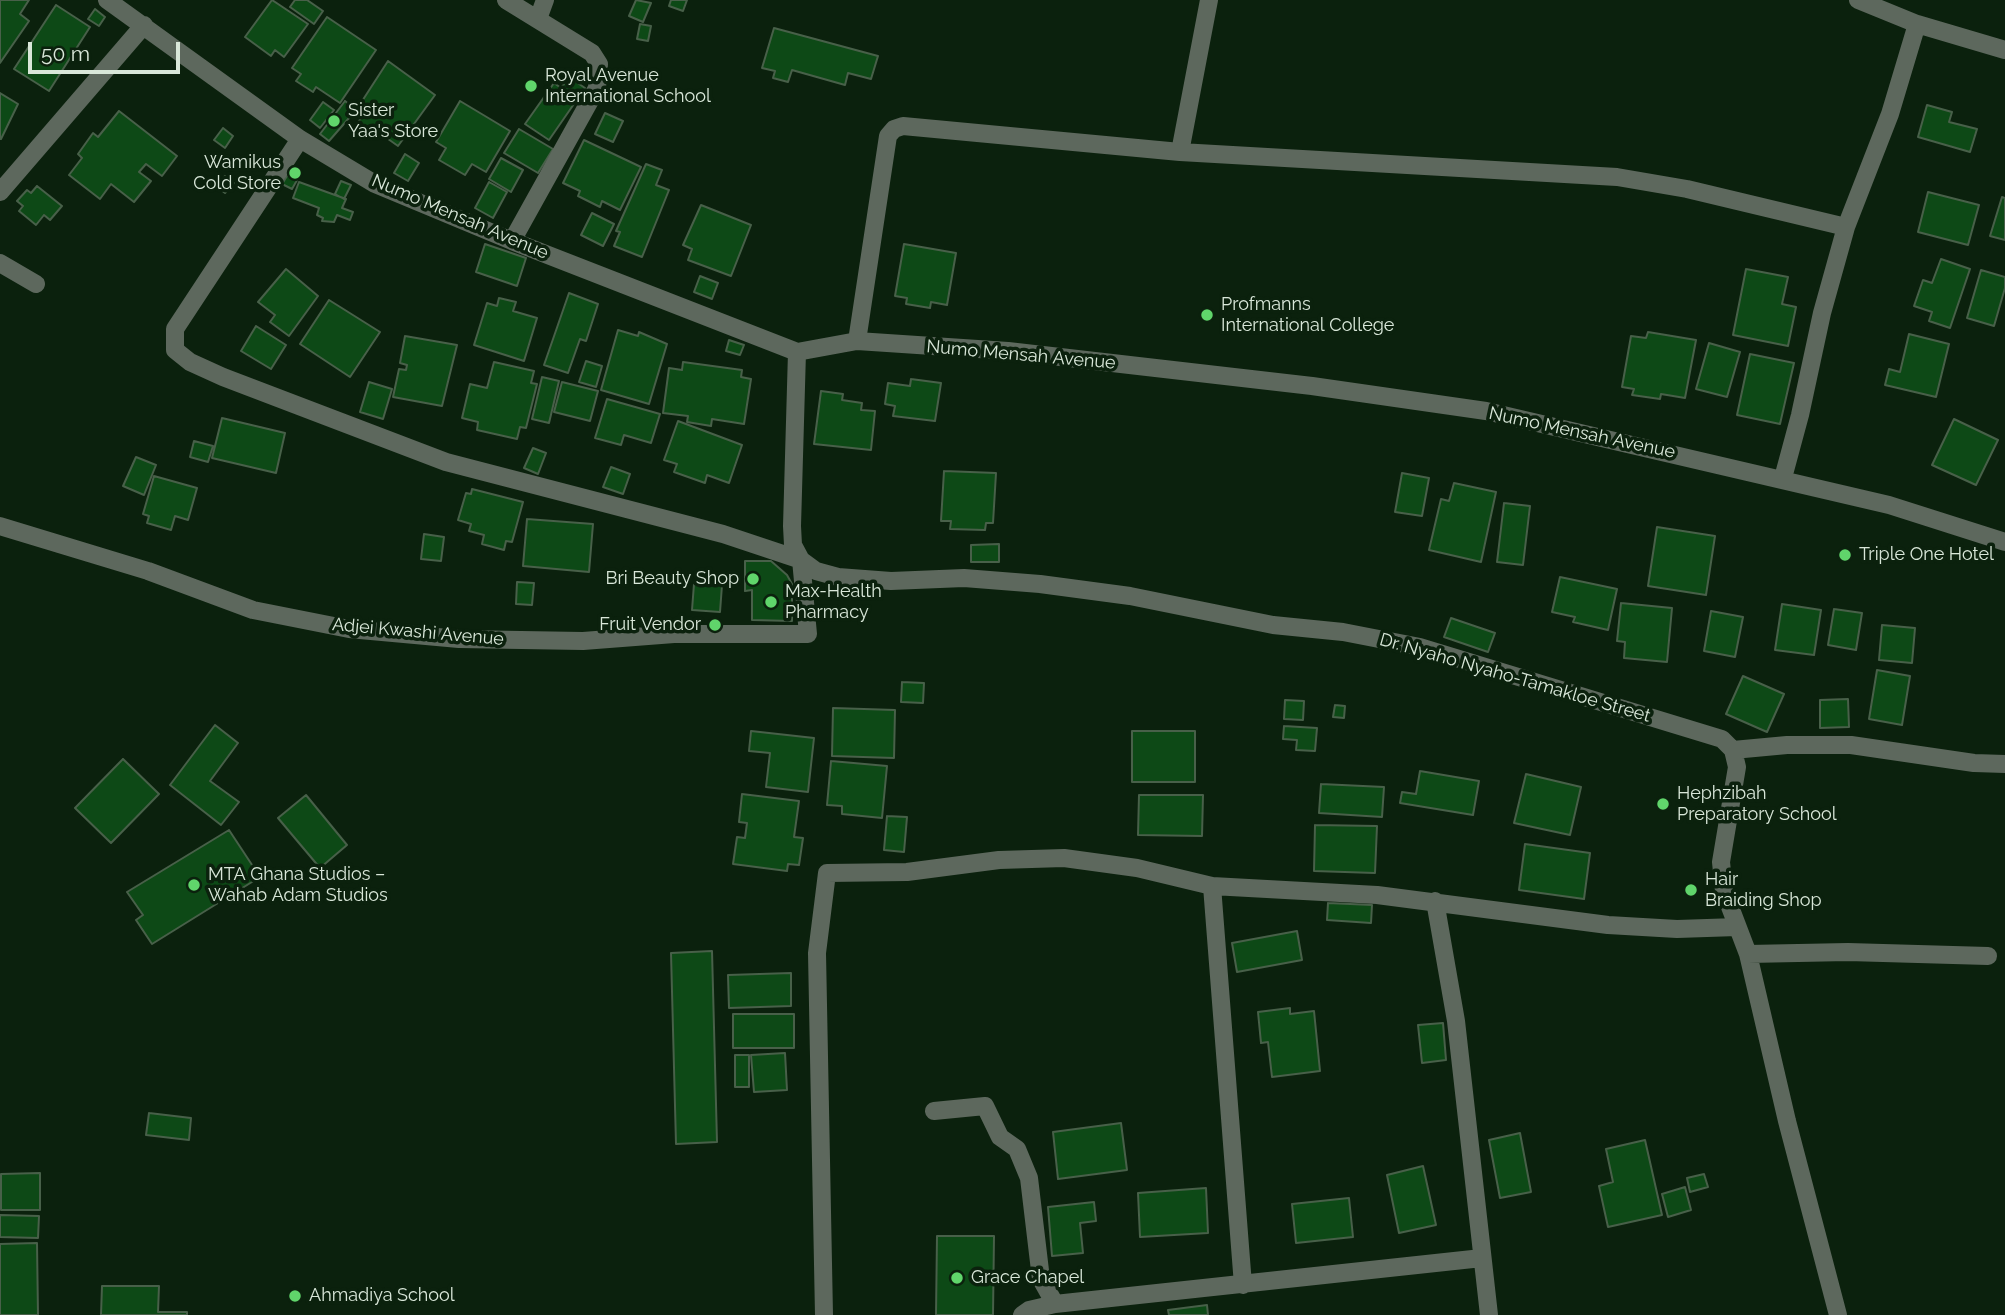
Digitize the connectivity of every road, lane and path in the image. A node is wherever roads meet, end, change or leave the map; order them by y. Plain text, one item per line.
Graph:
1 (107, 0) edge
2 (506, 0) edge
3 (545, 0) edge
4 (1209, 0) edge
5 (1867, 1) edge
6 (538, 19) junction
7 (1917, 24) junction
8 (144, 25) junction
9 (2005, 50) edge
10 (300, 139) junction
11 (1180, 152) junction
12 (0, 192) edge
13 (1846, 227) junction
14 (512, 241) junction
15 (0, 262) edge
16 (36, 284) dead end
17 (857, 341) junction
18 (797, 352) junction
19 (1783, 478) junction
20 (0, 526) edge
21 (2005, 542) edge
22 (801, 561) junction
23 (1733, 750) junction
24 (2005, 764) edge
25 (1212, 886) junction
26 (1435, 901) junction
27 (1737, 926) junction
28 (1748, 954) junction
29 (1988, 957) dead end
30 (934, 1111) dead end
31 (1482, 1258) junction
32 (1243, 1285) junction
33 (1055, 1304) junction
34 (824, 1315) edge
35 (1022, 1315) edge
36 (1489, 1315) edge
37 (1838, 1315) edge

1 - 8 street, Numo Mensah Avenue
2 - 6 street
3 - 6 street
4 - 11 street
5 - 7 street
6 - 14 street
7 - 9 street
7 - 13 street
8 - 10 street, Numo Mensah Avenue
8 - 12 street
10 - 14 street, Numo Mensah Avenue
10 - 22 street, Dr. Nyaho Nyaho-Tamakloe Street
11 - 13 street
11 - 17 street
13 - 19 street
14 - 18 street, Numo Mensah Avenue
15 - 16 street
17 - 18 street, Numo Mensah Avenue
17 - 19 street, Numo Mensah Avenue
18 - 22 street
19 - 21 street, Numo Mensah Avenue
20 - 22 street, Adjei Kwashi Avenue
22 - 23 street, Dr. Nyaho Nyaho-Tamakloe Street
23 - 24 street
23 - 27 street
25 - 26 street
25 - 32 street
25 - 34 street
26 - 27 street
26 - 31 street
27 - 28 street
28 - 29 street
28 - 37 street
30 - 33 street
31 - 32 street
31 - 36 street
32 - 33 street
33 - 35 street

